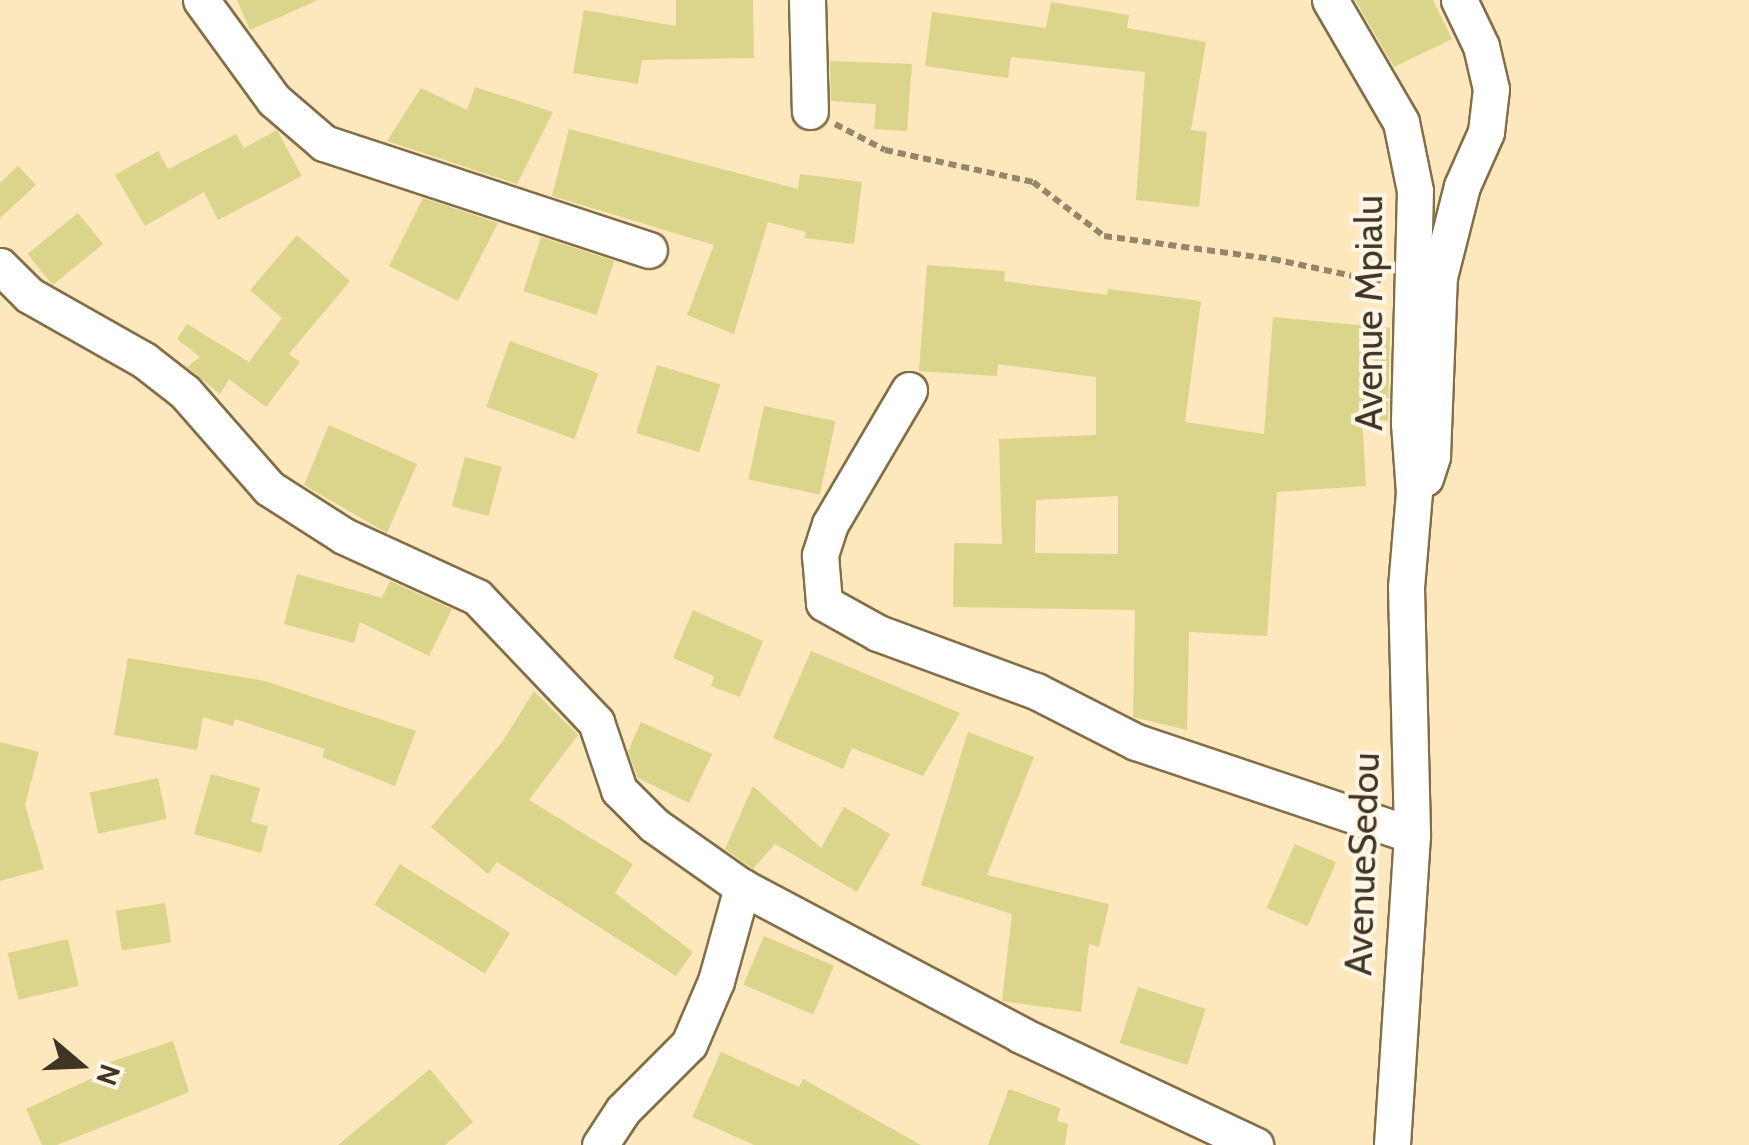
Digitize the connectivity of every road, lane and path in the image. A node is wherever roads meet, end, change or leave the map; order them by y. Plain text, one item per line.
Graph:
1 (201, 0) edge
2 (807, 0) edge
3 (1330, 0) edge
4 (1459, 0) edge
5 (810, 110) joint
6 (650, 250) dead end
7 (0, 266) edge
8 (1416, 289) junction
9 (909, 390) dead end
10 (1414, 492) junction
11 (1406, 587) joint
12 (1412, 835) junction
13 (742, 887) junction
14 (600, 1145) edge
15 (1255, 1145) edge
16 (1392, 1145) edge

1 - 6 street
2 - 5 street
3 - 8 street, Avenue Mpialu
4 - 10 street
5 - 8 path
7 - 13 street
8 - 10 street, Avenue Mpialu
9 - 12 street
10 - 11 street, Avenue Mpialu
11 - 12 street, AvenueSedou
12 - 16 street, AvenueSedou
13 - 14 street
13 - 15 street

